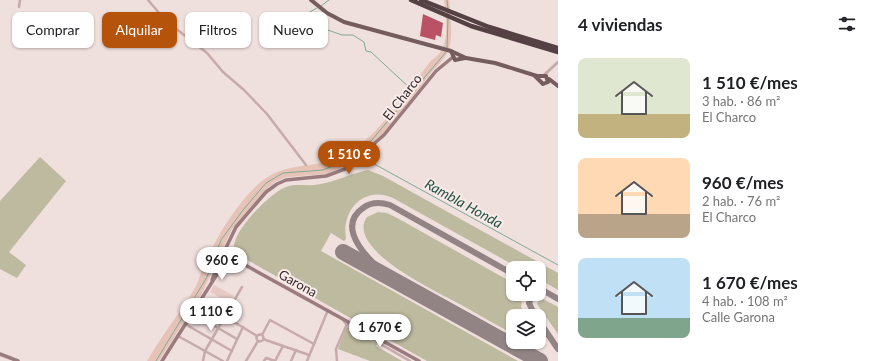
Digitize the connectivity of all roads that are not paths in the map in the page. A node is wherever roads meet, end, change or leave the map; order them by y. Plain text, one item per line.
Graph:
1 (20, 0) edge
2 (149, 0) edge
3 (311, 0) edge
4 (411, 0) edge
5 (421, 0) edge
6 (18, 7) dead end
7 (444, 13) junction
8 (452, 16) junction
9 (558, 48) edge
10 (558, 52) edge
11 (457, 57) junction
12 (558, 62) edge
13 (550, 71) junction
14 (542, 78) junction
15 (548, 78) junction
16 (546, 83) junction
17 (557, 85) edge
18 (306, 165) dead end
19 (224, 256) junction
20 (227, 261) junction
21 (237, 262) junction
22 (242, 287) dead end
23 (207, 290) junction
24 (200, 302) junction
25 (328, 310) junction
26 (192, 313) junction
27 (225, 316) junction
28 (347, 323) junction
29 (185, 324) junction
30 (243, 327) junction
31 (218, 328) junction
32 (262, 335) junction
33 (177, 336) junction
34 (257, 336) junction
35 (212, 339) junction
36 (237, 339) junction
37 (263, 339) junction
38 (258, 341) junction
39 (314, 344) junction
40 (283, 346) junction
41 (296, 350) junction
42 (205, 351) junction
43 (232, 351) junction
44 (0, 354) edge
45 (309, 355) junction
46 (265, 359) edge
47 (18, 361) edge
48 (162, 361) edge
49 (203, 361) edge
50 (223, 361) edge
51 (227, 361) edge
52 (246, 361) edge
53 (275, 361) edge
54 (291, 361) edge
55 (307, 361) edge
56 (338, 361) edge
57 (410, 361) edge
58 (418, 361) edge

1 - 6 street
2 - 18 street
3 - 11 main road
4 - 7 highway
5 - 7 highway
7 - 8 highway
8 - 9 highway
8 - 10 highway
11 - 14 main road
11 - 19 main road, El Charco
12 - 13 street
13 - 14 street
13 - 15 street
14 - 15 main road
14 - 16 main road
15 - 16 main road
15 - 17 main road
16 - 17 main road
19 - 20 main road, El Charco
19 - 20 main road
19 - 21 main road
19 - 23 main road
20 - 21 main road
20 - 23 main road
21 - 25 main road, Garona
22 - 27 street
23 - 24 main road
24 - 26 main road
24 - 27 street
25 - 28 main road, Garona
25 - 39 street
26 - 29 main road
26 - 31 street
27 - 30 street
27 - 31 street
28 - 56 street
28 - 57 street
28 - 58 main road, Garona
29 - 33 main road
29 - 35 street
30 - 34 street
30 - 36 street
31 - 35 street
31 - 36 street
32 - 34 street
32 - 37 street
32 - 39 street
33 - 42 street
33 - 48 main road
34 - 38 street
35 - 42 street
35 - 43 street
36 - 43 street
37 - 38 street
37 - 40 street
38 - 52 street
39 - 45 street
40 - 41 street
40 - 53 street
41 - 45 street
41 - 54 street
42 - 49 street
42 - 50 street
43 - 51 street
44 - 47 main road
45 - 55 street
46 - 53 street

